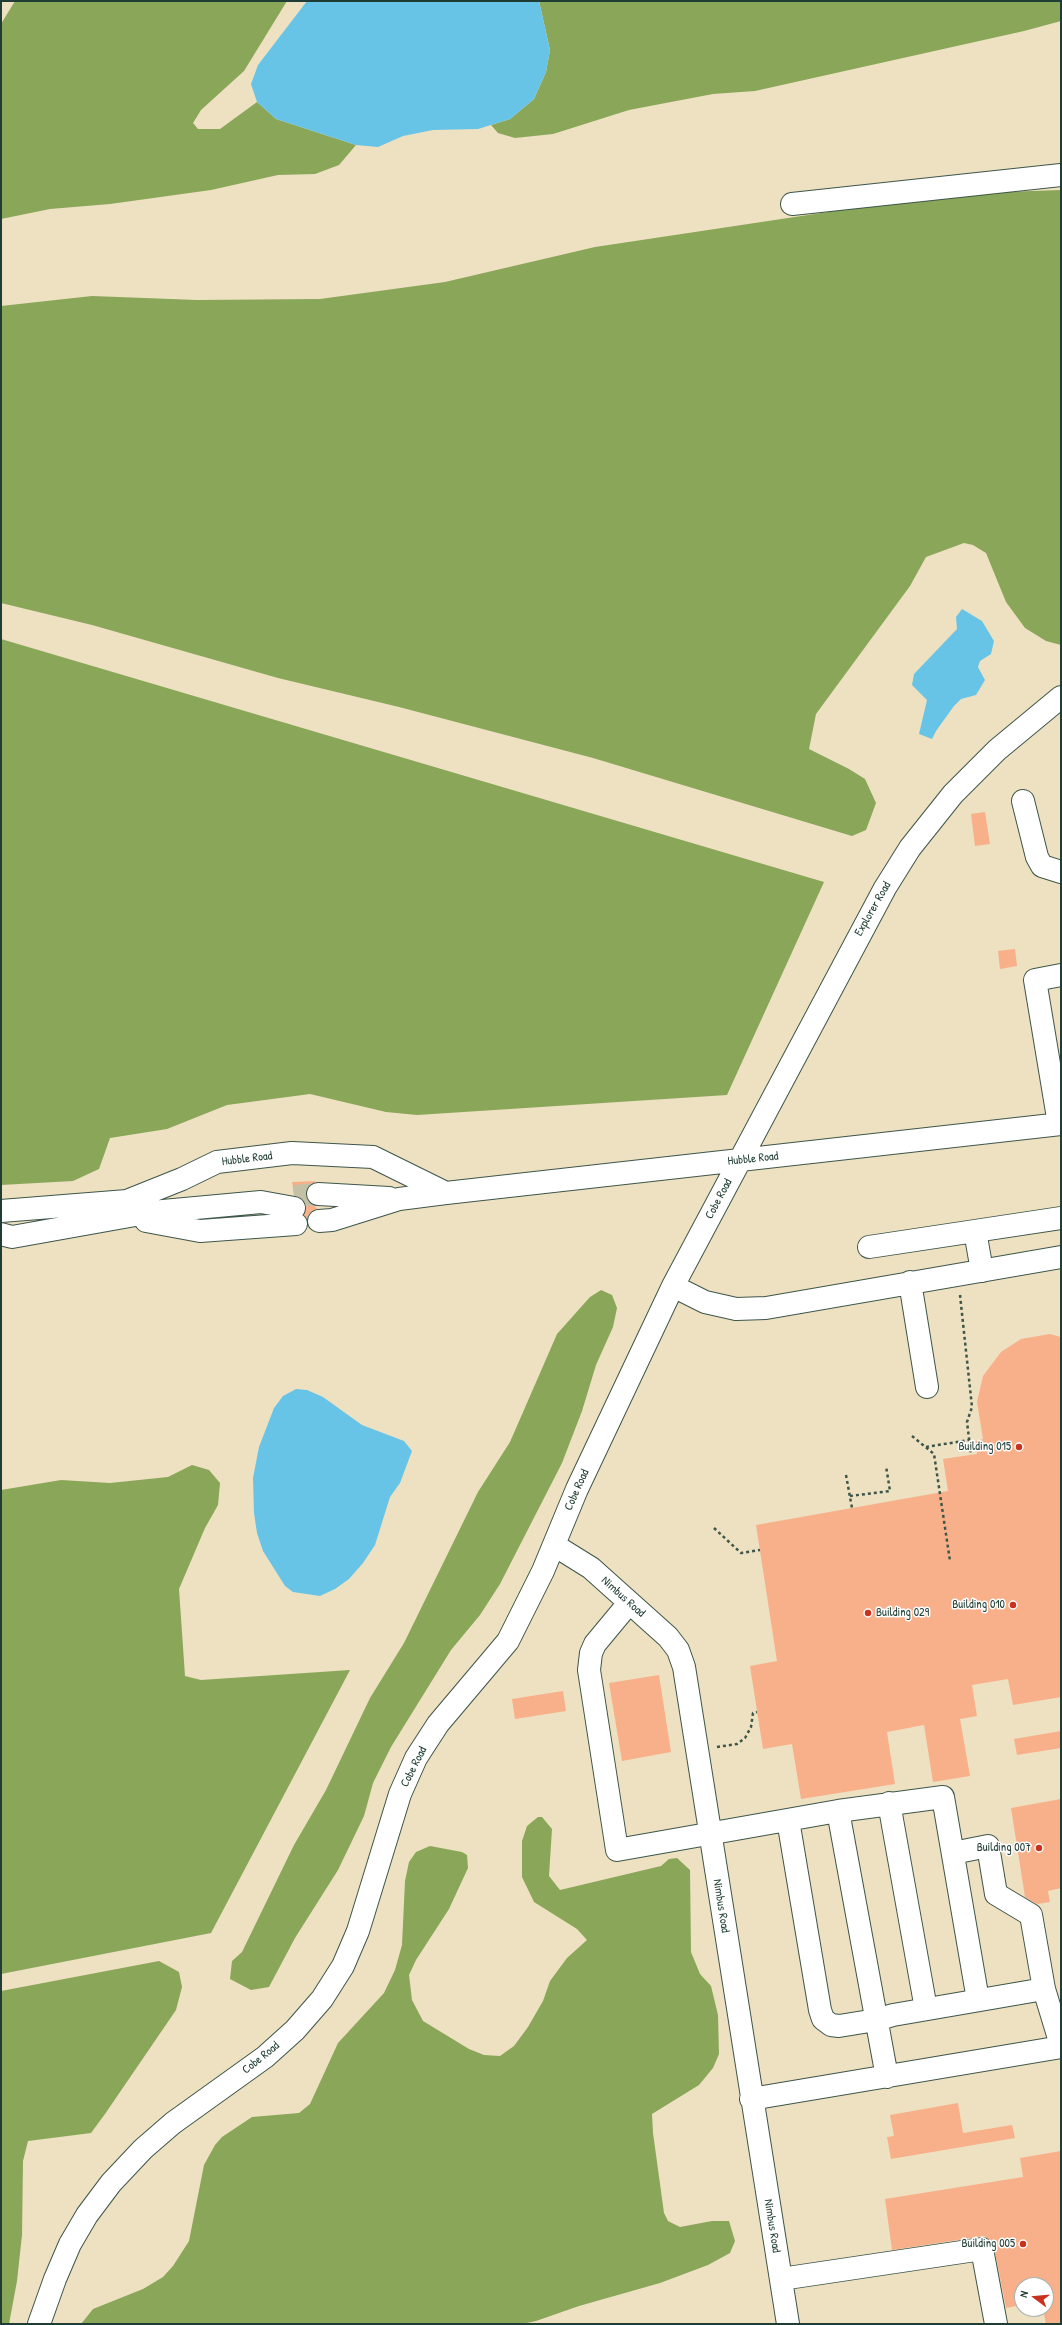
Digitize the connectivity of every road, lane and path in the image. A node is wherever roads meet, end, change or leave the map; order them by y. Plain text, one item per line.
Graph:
1 (1061, 175) edge
2 (792, 204) dead end
3 (1061, 697) edge
4 (1023, 801) dead end
5 (1061, 872) edge
6 (1061, 976) edge
7 (1060, 1124) edge
8 (739, 1161) junction
9 (446, 1193) junction
10 (399, 1199) junction
11 (1, 1211) edge
12 (123, 1218) junction
13 (1061, 1218) edge
14 (975, 1231) junction
15 (1, 1234) edge
16 (869, 1247) dead end
17 (1061, 1257) edge
18 (982, 1271) junction
19 (958, 1274) junction
20 (910, 1282) junction
21 (673, 1286) junction
22 (927, 1387) dead end
23 (912, 1436) dead end
24 (969, 1440) junction
25 (925, 1447) junction
26 (971, 1455) dead end
27 (886, 1466) dead end
28 (846, 1475) dead end
29 (850, 1496) junction
30 (852, 1508) dead end
31 (714, 1528) dead end
32 (554, 1545) junction
33 (760, 1550) dead end
34 (950, 1561) dead end
35 (629, 1603) junction
36 (757, 1712) dead end
37 (714, 1747) dead end
38 (890, 1803) junction
39 (838, 1811) junction
40 (788, 1820) junction
41 (710, 1833) junction
42 (953, 1852) junction
43 (1044, 1989) junction
44 (978, 2000) junction
45 (926, 2009) junction
46 (876, 2020) junction
47 (1061, 2046) edge
48 (887, 2077) junction
49 (751, 2099) junction
50 (780, 2279) junction
51 (39, 2324) edge
52 (788, 2324) edge
53 (996, 2324) edge

1 - 2 street
3 - 8 street, Explorer Road
4 - 5 street
6 - 7 street
7 - 8 street, Hubble Road
8 - 9 street, Hubble Road
8 - 21 street, Cobe Road
9 - 10 street, Hubble Road
9 - 11 street, Hubble Road
10 - 10 street, Hubble Road
12 - 12 street
12 - 15 street
13 - 14 street
14 - 16 street
14 - 18 street
17 - 18 street
18 - 19 street
19 - 20 street
19 - 24 path
20 - 21 street
20 - 22 street
21 - 32 street, Cobe Road
23 - 25 path
24 - 25 path
24 - 26 path
25 - 34 path
27 - 29 path
28 - 29 path
29 - 30 path
31 - 33 path
32 - 35 street, Nimbus Road
32 - 51 street, Cobe Road
35 - 41 street, Nimbus Road
35 - 41 street
36 - 37 path
38 - 39 street
38 - 42 street
38 - 45 street
39 - 40 street
39 - 46 street
40 - 41 street
40 - 46 street
41 - 49 street, Nimbus Road
42 - 43 street
42 - 44 street
43 - 44 street
43 - 47 street
44 - 45 street
45 - 46 street
46 - 48 street
47 - 48 street
48 - 49 street
49 - 50 street, Nimbus Road
50 - 52 street, Nimbus Road
50 - 53 street

